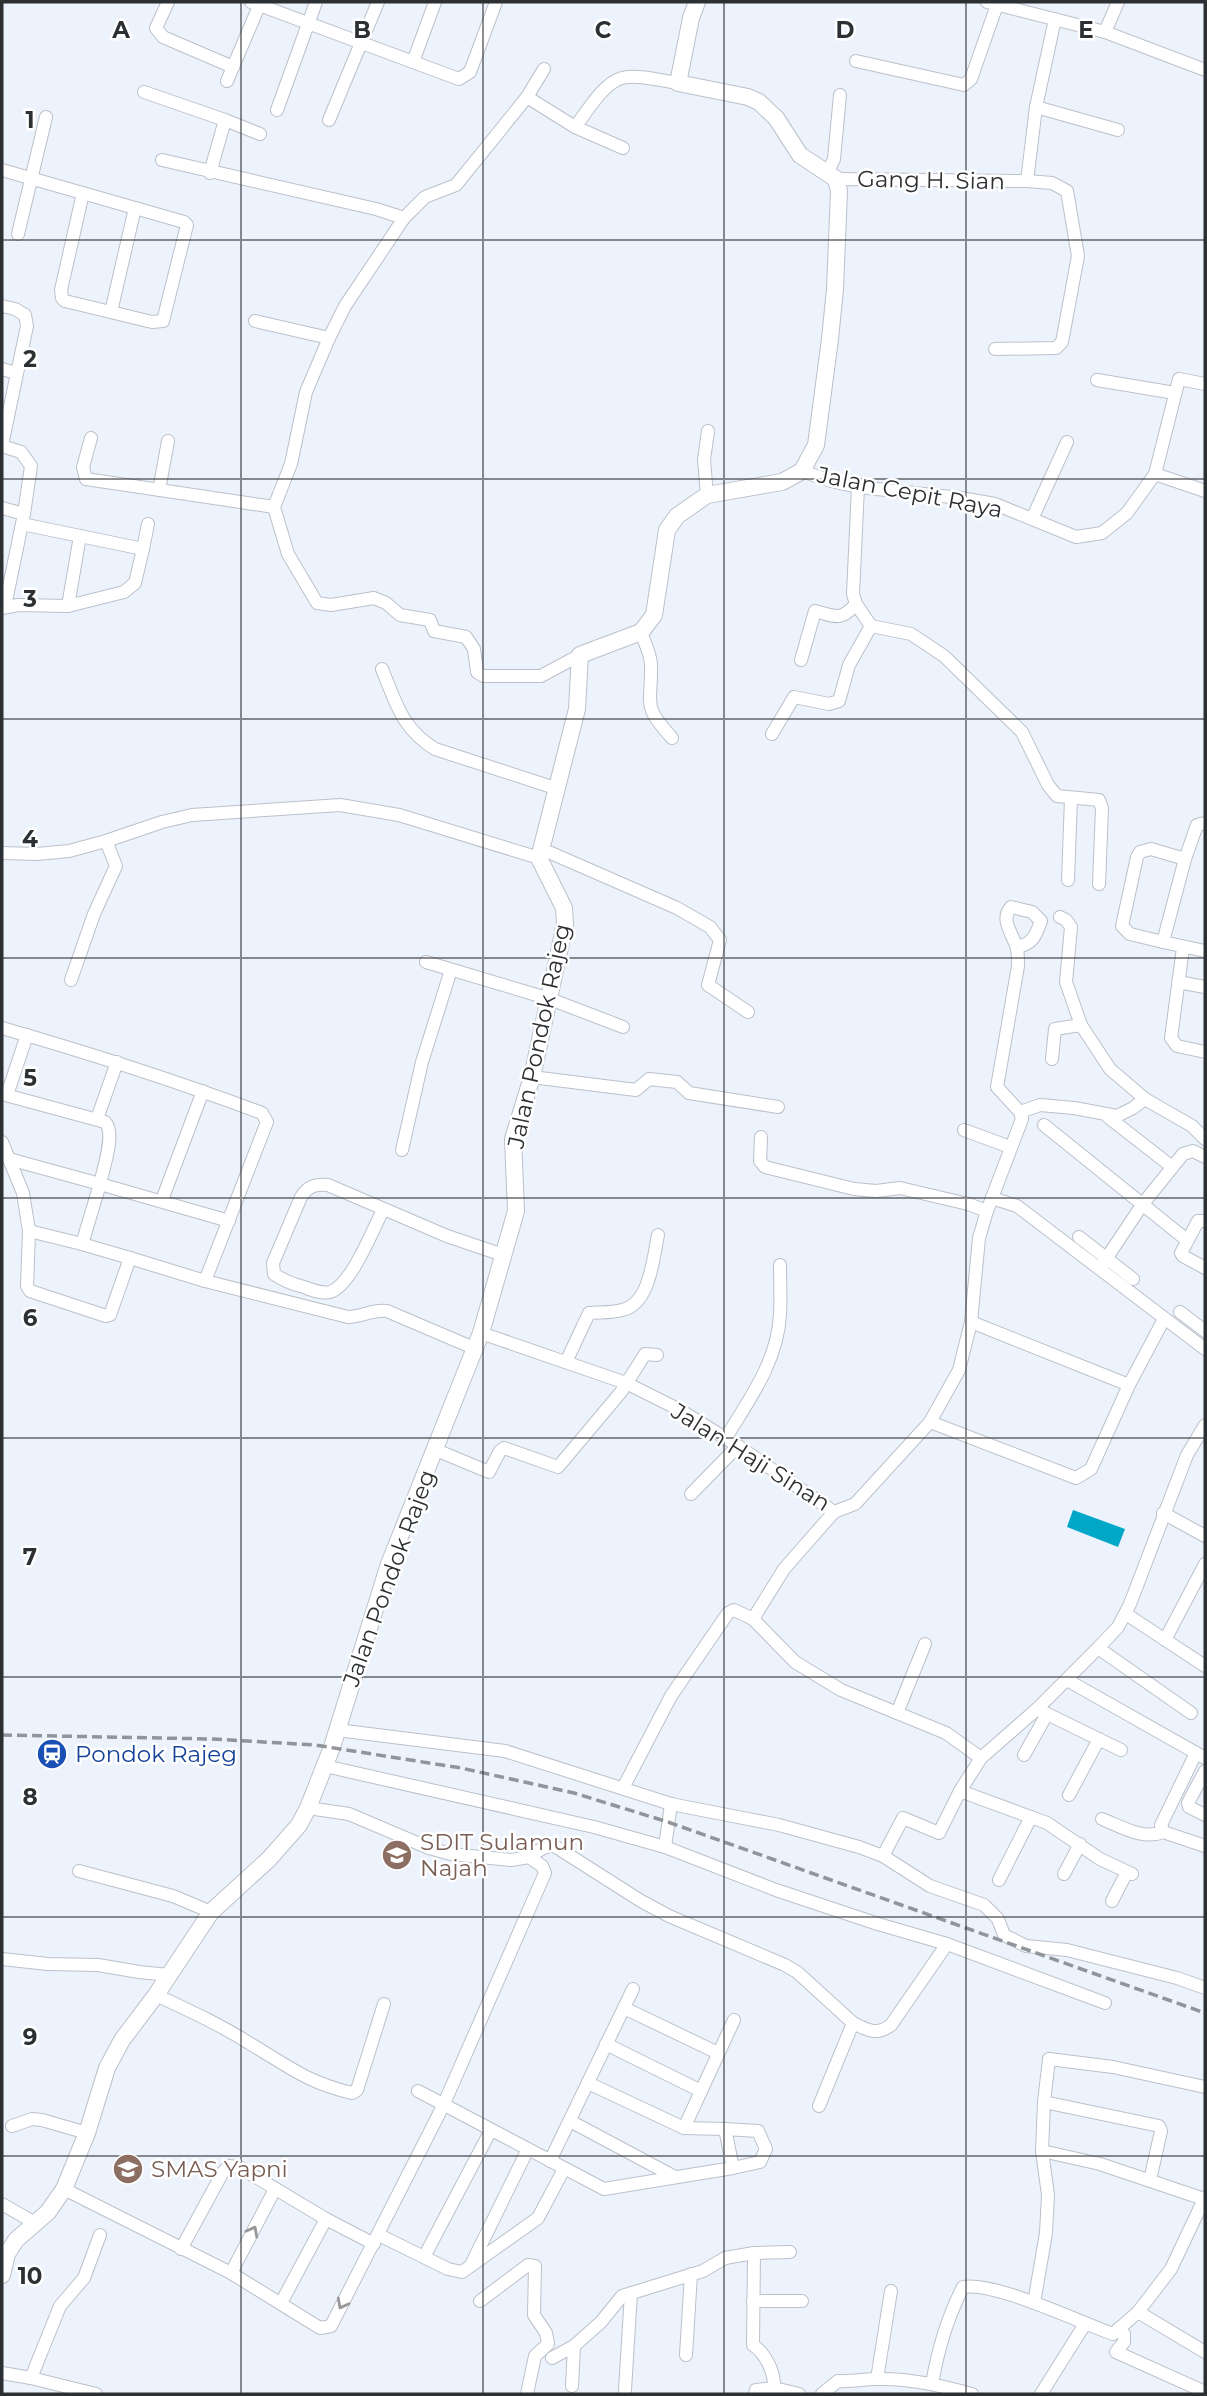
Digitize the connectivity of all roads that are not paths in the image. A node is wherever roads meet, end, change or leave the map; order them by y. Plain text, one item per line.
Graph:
1 (168, 2) edge
2 (316, 2) edge
3 (378, 2) edge
4 (436, 2) edge
5 (496, 2) edge
6 (697, 2) edge
7 (1118, 2) edge
8 (994, 3) edge
9 (255, 4) edge
10 (1055, 19) junction
11 (309, 23) junction
12 (1105, 32) junction
13 (362, 43) junction
14 (856, 61) dead end
15 (413, 62) junction
16 (233, 66) junction
17 (544, 69) dead end
18 (1205, 70) edge
19 (227, 81) dead end
20 (678, 83) junction
21 (144, 92) dead end
22 (840, 95) dead end
23 (527, 97) junction
24 (1036, 107) junction
25 (277, 110) dead end
26 (46, 117) dead end
27 (225, 120) junction
28 (329, 120) dead end
29 (575, 127) junction
30 (1118, 130) dead end
31 (260, 134) dead end
32 (622, 148) dead end
33 (162, 160) dead end
34 (2, 170) edge
35 (210, 173) junction
36 (832, 176) junction
37 (31, 178) junction
38 (1027, 181) junction
39 (83, 193) junction
40 (135, 208) junction
41 (404, 218) junction
42 (18, 233) dead end
43 (2, 306) edge
44 (111, 312) junction
45 (255, 321) dead end
46 (329, 338) junction
47 (995, 349) dead end
48 (2, 369) edge
49 (16, 373) junction
50 (1097, 380) dead end
51 (1205, 383) edge
52 (1175, 393) junction
53 (708, 431) dead end
54 (91, 438) dead end
55 (168, 440) dead end
56 (1067, 442) dead end
57 (2, 445) edge
58 (803, 471) junction
59 (1155, 474) junction
60 (858, 487) junction
61 (159, 490) junction
62 (1205, 491) edge
63 (707, 495) junction
64 (274, 507) junction
65 (2, 508) edge
66 (23, 519) junction
67 (1032, 519) junction
68 (148, 524) dead end
69 (80, 536) junction
70 (143, 550) junction
71 (856, 604) junction
72 (68, 606) junction
73 (3, 607) edge
74 (871, 626) junction
75 (640, 632) junction
76 (580, 655) junction
77 (801, 660) dead end
78 (382, 669) dead end
79 (772, 734) dead end
80 (672, 738) dead end
81 (558, 789) junction
82 (1071, 798) junction
83 (1205, 823) edge
84 (106, 841) junction
85 (2, 853) edge
86 (540, 854) junction
87 (1185, 859) junction
88 (1068, 880) dead end
89 (1099, 884) dead end
90 (1059, 917) dead end
91 (1163, 942) junction
92 (1017, 947) dead end
93 (1183, 948) dead end
94 (1205, 951) edge
95 (426, 962) dead end
96 (451, 970) junction
97 (71, 981) dead end
98 (1178, 982) junction
99 (1205, 987) edge
100 (550, 999) junction
101 (748, 1012) dead end
102 (1081, 1025) junction
103 (2, 1027) edge
104 (623, 1027) dead end
105 (27, 1035) junction
106 (1205, 1052) edge
107 (1052, 1059) dead end
108 (117, 1062) junction
109 (532, 1077) junction
110 (203, 1091) junction
111 (4, 1095) edge
112 (1145, 1099) junction
113 (778, 1107) dead end
114 (1020, 1112) junction
115 (1108, 1116) dead end
116 (97, 1119) junction
117 (1044, 1125) dead end
118 (1199, 1125) edge
119 (964, 1130) dead end
120 (761, 1137) dead end
121 (1205, 1139) edge
122 (2, 1142) edge
123 (1010, 1147) junction
124 (402, 1150) dead end
125 (1205, 1157) edge
126 (9, 1159) junction
127 (1171, 1166) junction
128 (100, 1184) junction
129 (162, 1200) junction
130 (989, 1204) junction
131 (1142, 1205) junction
132 (383, 1210) junction
133 (229, 1221) junction
134 (1205, 1221) edge
135 (29, 1231) junction
136 (658, 1235) dead end
137 (1079, 1237) dead end
138 (1183, 1237) dead end
139 (82, 1244) junction
140 (503, 1255) junction
141 (130, 1258) junction
142 (1103, 1264) junction
143 (780, 1265) dead end
144 (1205, 1268) edge
145 (1133, 1279) dead end
146 (205, 1281) junction
147 (1180, 1312) dead end
148 (1164, 1319) junction
149 (971, 1322) junction
150 (1205, 1331) edge
151 (481, 1333) junction
152 (1205, 1347) edge
153 (476, 1349) junction
154 (657, 1355) dead end
155 (566, 1362) junction
156 (626, 1383) junction
157 (1129, 1385) junction
158 (930, 1422) junction
159 (1205, 1425) edge
160 (726, 1438) junction
161 (738, 1446) junction
162 (436, 1450) junction
163 (691, 1494) dead end
164 (834, 1512) junction
165 (1163, 1513) junction
166 (1205, 1536) edge
167 (1205, 1564) edge
168 (1126, 1614) junction
169 (753, 1619) junction
170 (1165, 1640) junction
171 (925, 1644) dead end
172 (1098, 1648) junction
173 (1205, 1666) edge
174 (1067, 1679) junction
175 (1042, 1711) junction
176 (897, 1713) junction
177 (1191, 1713) dead end
178 (337, 1730) junction
179 (1100, 1739) junction
180 (1122, 1749) dead end
181 (1024, 1755) dead end
182 (1201, 1756) edge
183 (981, 1758) junction
184 (325, 1766) junction
185 (1205, 1771) edge
186 (623, 1788) junction
187 (960, 1791) junction
188 (1069, 1795) dead end
189 (671, 1804) junction
190 (308, 1808) junction
191 (1205, 1815) edge
192 (1031, 1817) junction
193 (1102, 1819) dead end
194 (1164, 1832) junction
195 (1080, 1844) junction
196 (1205, 1846) edge
197 (665, 1847) junction
198 (883, 1856) junction
199 (529, 1857) junction
200 (79, 1871) dead end
201 (1064, 1874) dead end
202 (999, 1880) dead end
203 (1112, 1901) dead end
204 (211, 1912) junction
205 (947, 1944) junction
206 (2, 1959) edge
207 (169, 1975) junction
208 (1205, 1988) edge
209 (633, 1989) dead end
210 (156, 1995) junction
211 (1105, 2003) dead end
212 (384, 2004) dead end
213 (624, 2008) junction
214 (734, 2020) dead end
215 (853, 2023) junction
216 (606, 2044) junction
217 (718, 2053) junction
218 (588, 2083) junction
219 (1205, 2087) edge
220 (418, 2091) dead end
221 (701, 2091) junction
222 (1044, 2102) junction
223 (443, 2106) junction
224 (819, 2106) dead end
225 (570, 2121) junction
226 (12, 2126) dead end
227 (684, 2128) junction
228 (725, 2129) junction
229 (491, 2130) junction
230 (87, 2133) junction
231 (528, 2149) junction
232 (1042, 2151) junction
233 (550, 2161) junction
234 (733, 2168) junction
235 (564, 2169) junction
236 (675, 2177) junction
237 (1150, 2180) junction
238 (1191, 2186) dead end
239 (64, 2189) junction
240 (275, 2189) junction
241 (1205, 2196) edge
242 (2, 2204) edge
243 (326, 2219) junction
244 (35, 2224) junction
245 (100, 2235) dead end
246 (377, 2239) junction
247 (181, 2249) junction
248 (790, 2252) dead end
249 (754, 2253) junction
250 (424, 2257) junction
251 (470, 2268) junction
252 (232, 2273) junction
253 (691, 2274) junction
254 (2, 2275) edge
255 (891, 2291) dead end
256 (631, 2293) junction
257 (480, 2301) dead end
258 (753, 2301) junction
259 (802, 2301) dead end
260 (281, 2303) junction
261 (1034, 2303) junction
262 (1138, 2312) junction
263 (1085, 2324) junction
264 (1119, 2328) junction
265 (574, 2346) junction
266 (1205, 2352) edge
267 (686, 2355) dead end
268 (552, 2358) dead end
269 (2, 2373) edge
270 (31, 2378) junction
271 (877, 2379) junction
272 (932, 2384) junction
273 (572, 2386) dead end
274 (774, 2388) junction
275 (625, 2390) dead end
276 (1205, 2392) edge
277 (96, 2394) edge
278 (527, 2394) edge
279 (755, 2394) edge
280 (799, 2394) edge
281 (822, 2394) edge
282 (972, 2394) edge
283 (1041, 2394) edge

1 - 16 street
2 - 11 street
3 - 13 street
4 - 15 street
5 - 15 street
6 - 20 main road
7 - 12 street
8 - 10 street
8 - 14 street
9 - 11 street
9 - 16 street
10 - 12 street
10 - 24 street
11 - 13 street
11 - 25 street
12 - 18 street
13 - 15 street
13 - 28 street
16 - 19 street
17 - 23 street
20 - 29 street
20 - 36 main road
21 - 27 street
22 - 36 street
23 - 29 street
23 - 41 street
24 - 30 street
24 - 38 street
26 - 37 street
27 - 31 street
27 - 35 street
29 - 32 street
33 - 35 street
34 - 37 street
35 - 41 street
36 - 38 street, Gang H. Sian
36 - 58 main road
37 - 39 street
37 - 42 street
38 - 47 street, Gang H. Sian
39 - 40 street
39 - 44 street
40 - 44 street
40 - 44 street
41 - 46 street
43 - 49 street
45 - 46 street
46 - 64 street
48 - 49 street
49 - 57 street
50 - 52 street
51 - 52 street
52 - 59 street
53 - 63 street
54 - 61 street
55 - 61 street
56 - 67 street
57 - 66 street
58 - 60 street, Jalan Cepit Raya
58 - 63 main road
59 - 62 street
59 - 67 street, Jalan Cepit Raya
60 - 67 street, Jalan Cepit Raya
60 - 71 street
61 - 64 street
63 - 75 main road
64 - 76 street
65 - 66 street
66 - 69 street
66 - 73 street
68 - 70 street
69 - 70 street
69 - 72 street
70 - 72 street
71 - 74 street
71 - 77 street
72 - 73 street
74 - 79 street
74 - 82 street
75 - 76 main road
75 - 80 street
76 - 81 main road
78 - 81 street
81 - 86 main road
82 - 88 street
82 - 89 street
83 - 87 street
84 - 85 street
84 - 86 street
84 - 97 street
86 - 100 main road, Jalan Pondok Rajeg
86 - 101 street
87 - 91 street
87 - 91 street
90 - 102 street
91 - 94 street
92 - 114 street
93 - 98 street
95 - 96 street
96 - 100 street
96 - 124 street
98 - 99 street
98 - 106 street
100 - 104 street
100 - 109 main road, Jalan Pondok Rajeg
102 - 107 street
102 - 112 street
103 - 105 street
105 - 108 street
105 - 111 street
108 - 110 street
108 - 116 street
109 - 113 street
109 - 140 main road, Jalan Pondok Rajeg
110 - 129 street
110 - 133 street
111 - 116 street
112 - 114 street
112 - 118 street
114 - 123 street, Jalan Haji Sinan
115 - 127 street
116 - 128 street
117 - 131 street
118 - 121 street
119 - 123 street
120 - 130 street
122 - 126 street
123 - 130 street, Jalan Haji Sinan
125 - 127 street
126 - 128 street
126 - 135 street
127 - 131 street
128 - 129 street
128 - 139 street
129 - 133 street
130 - 142 street
130 - 149 street, Jalan Haji Sinan
131 - 138 street
131 - 142 street
132 - 132 street
132 - 140 street
133 - 146 street
134 - 144 street
135 - 139 street
135 - 141 street
136 - 155 street
137 - 142 street
139 - 141 street
140 - 151 main road, Jalan Pondok Rajeg
141 - 146 street
142 - 145 street
142 - 148 street
143 - 160 street
146 - 153 street
147 - 150 street
148 - 152 street
148 - 157 street
149 - 157 street
149 - 158 street, Jalan Haji Sinan
151 - 153 main road, Jalan Pondok Rajeg
151 - 155 street, Jalan Haji Sinan
153 - 162 main road, Jalan Pondok Rajeg
154 - 156 street
155 - 156 street, Jalan Haji Sinan
156 - 160 street, Jalan Haji Sinan
156 - 162 street
157 - 158 street
158 - 164 street, Jalan Haji Sinan
159 - 165 street
160 - 161 street, Jalan Haji Sinan
161 - 163 street
161 - 164 street, Jalan Haji Sinan
162 - 178 main road, Jalan Pondok Rajeg
164 - 169 street
165 - 166 street
165 - 168 street
167 - 170 street
168 - 170 street
168 - 172 street
169 - 176 street
169 - 186 street
170 - 173 street
171 - 176 street
172 - 174 street
172 - 177 street
174 - 175 street
174 - 182 street
175 - 179 street
175 - 181 street
175 - 183 street
176 - 183 street
178 - 184 main road, Jalan Pondok Rajeg
178 - 186 street
179 - 180 street
179 - 188 street
182 - 194 street
183 - 187 street
184 - 190 main road, Jalan Pondok Rajeg
184 - 197 street
185 - 191 street
186 - 189 street
187 - 192 street
187 - 198 street
189 - 197 street
189 - 198 street
190 - 199 street
190 - 204 main road, Jalan Pondok Rajeg
192 - 195 street
192 - 202 street
193 - 194 street
194 - 196 street
195 - 201 street
195 - 203 street
197 - 205 street
198 - 208 street
199 - 215 street
199 - 223 street
200 - 204 street
204 - 207 main road, Jalan Pondok Rajeg
205 - 211 street
205 - 215 street
206 - 207 street
207 - 210 main road, Jalan Pondok Rajeg
209 - 213 street
210 - 212 street
210 - 230 main road, Jalan Pondok Rajeg
213 - 216 street
213 - 217 street
214 - 217 street
215 - 224 street
216 - 218 street
216 - 221 street
217 - 221 street
218 - 225 street
218 - 227 street
219 - 222 street
220 - 223 street
221 - 227 street
222 - 232 street
222 - 237 street
223 - 229 street
223 - 246 street
225 - 233 street
225 - 236 street
226 - 230 street
227 - 228 street
228 - 234 street
228 - 234 street
229 - 231 street
229 - 250 street
230 - 239 main road, Jalan Pondok Rajeg
231 - 233 street
231 - 251 street
232 - 237 street
232 - 261 street
233 - 235 street
234 - 236 street
235 - 236 street
235 - 251 street
237 - 241 street
238 - 241 street
239 - 244 main road, Jalan Pondok Rajeg
239 - 247 street
240 - 243 street
240 - 247 street
252 -> 240 street
241 - 262 street
242 - 244 street
243 - 246 street
243 - 260 street
244 - 254 main road, Jalan Pondok Rajeg
245 - 270 street
246 - 250 street
246 -> 260 street
247 - 252 street
248 - 249 street
249 - 253 street
249 - 258 street
250 - 251 street
252 - 260 street
253 - 256 street
253 - 267 street
255 - 271 street
256 - 265 street
256 - 275 street
257 - 278 street
258 - 259 street
258 - 274 street
261 - 263 street
261 - 272 street
262 - 264 street
262 - 266 street
263 - 264 street
263 - 283 street
264 - 276 street
265 - 268 street
265 - 273 street
269 - 270 street
270 - 277 street
271 - 272 street
271 - 281 street
272 - 282 street
274 - 279 street
274 - 280 street

